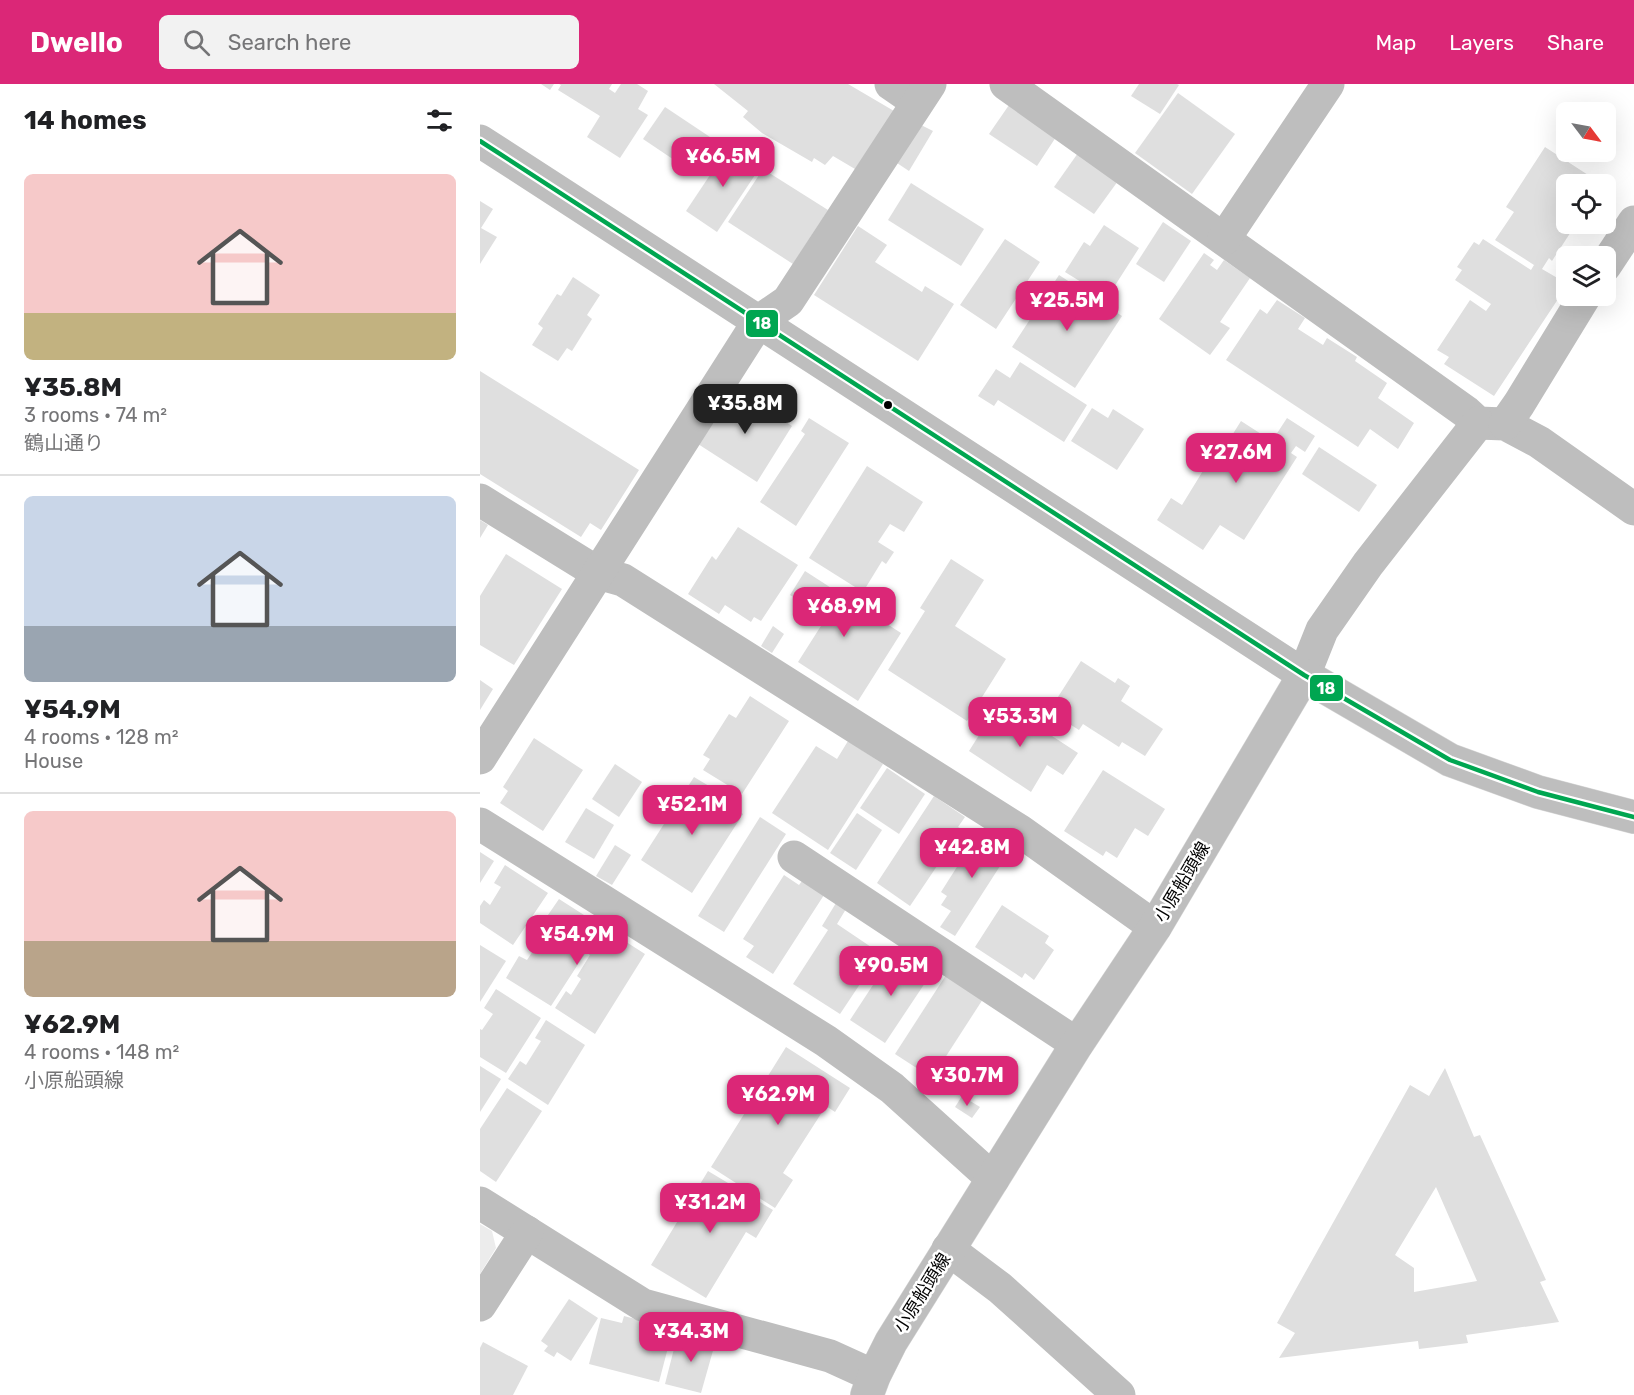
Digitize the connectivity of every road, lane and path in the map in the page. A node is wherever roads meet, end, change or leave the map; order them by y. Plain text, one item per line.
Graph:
1 (1006, 84) edge
2 (1328, 84) edge
3 (913, 90) edge
4 (480, 141) edge
5 (1634, 222) edge
6 (1224, 239) junction
7 (1616, 249) edge
8 (1579, 306) edge
9 (759, 321) junction
10 (1492, 424) junction
11 (480, 500) edge
12 (1634, 509) edge
13 (598, 573) junction
14 (1304, 675) junction
15 (480, 758) edge
16 (1634, 817) edge
17 (480, 824) edge
18 (794, 857) dead end
19 (1155, 927) junction
20 (1077, 1044) junction
21 (993, 1179) junction
22 (480, 1203) edge
23 (527, 1232) junction
24 (948, 1249) junction
25 (480, 1305) edge
26 (870, 1386) edge
27 (1119, 1395) edge

1 - 6 street
2 - 6 street
3 - 9 street
4 - 9 street
5 - 7 street
6 - 10 street
8 - 10 street, 小原船頭線
9 - 13 street
9 - 14 street
10 - 12 street
10 - 14 street, 小原船頭線
11 - 13 street
13 - 15 street
13 - 19 street
14 - 16 street
14 - 19 street, 小原船頭線
17 - 21 street
18 - 20 street
19 - 20 street, 小原船頭線
20 - 21 street, 小原船頭線
21 - 24 street, 小原船頭線
22 - 23 street
23 - 25 street
23 - 26 street
24 - 26 street, 小原船頭線
24 - 27 street

